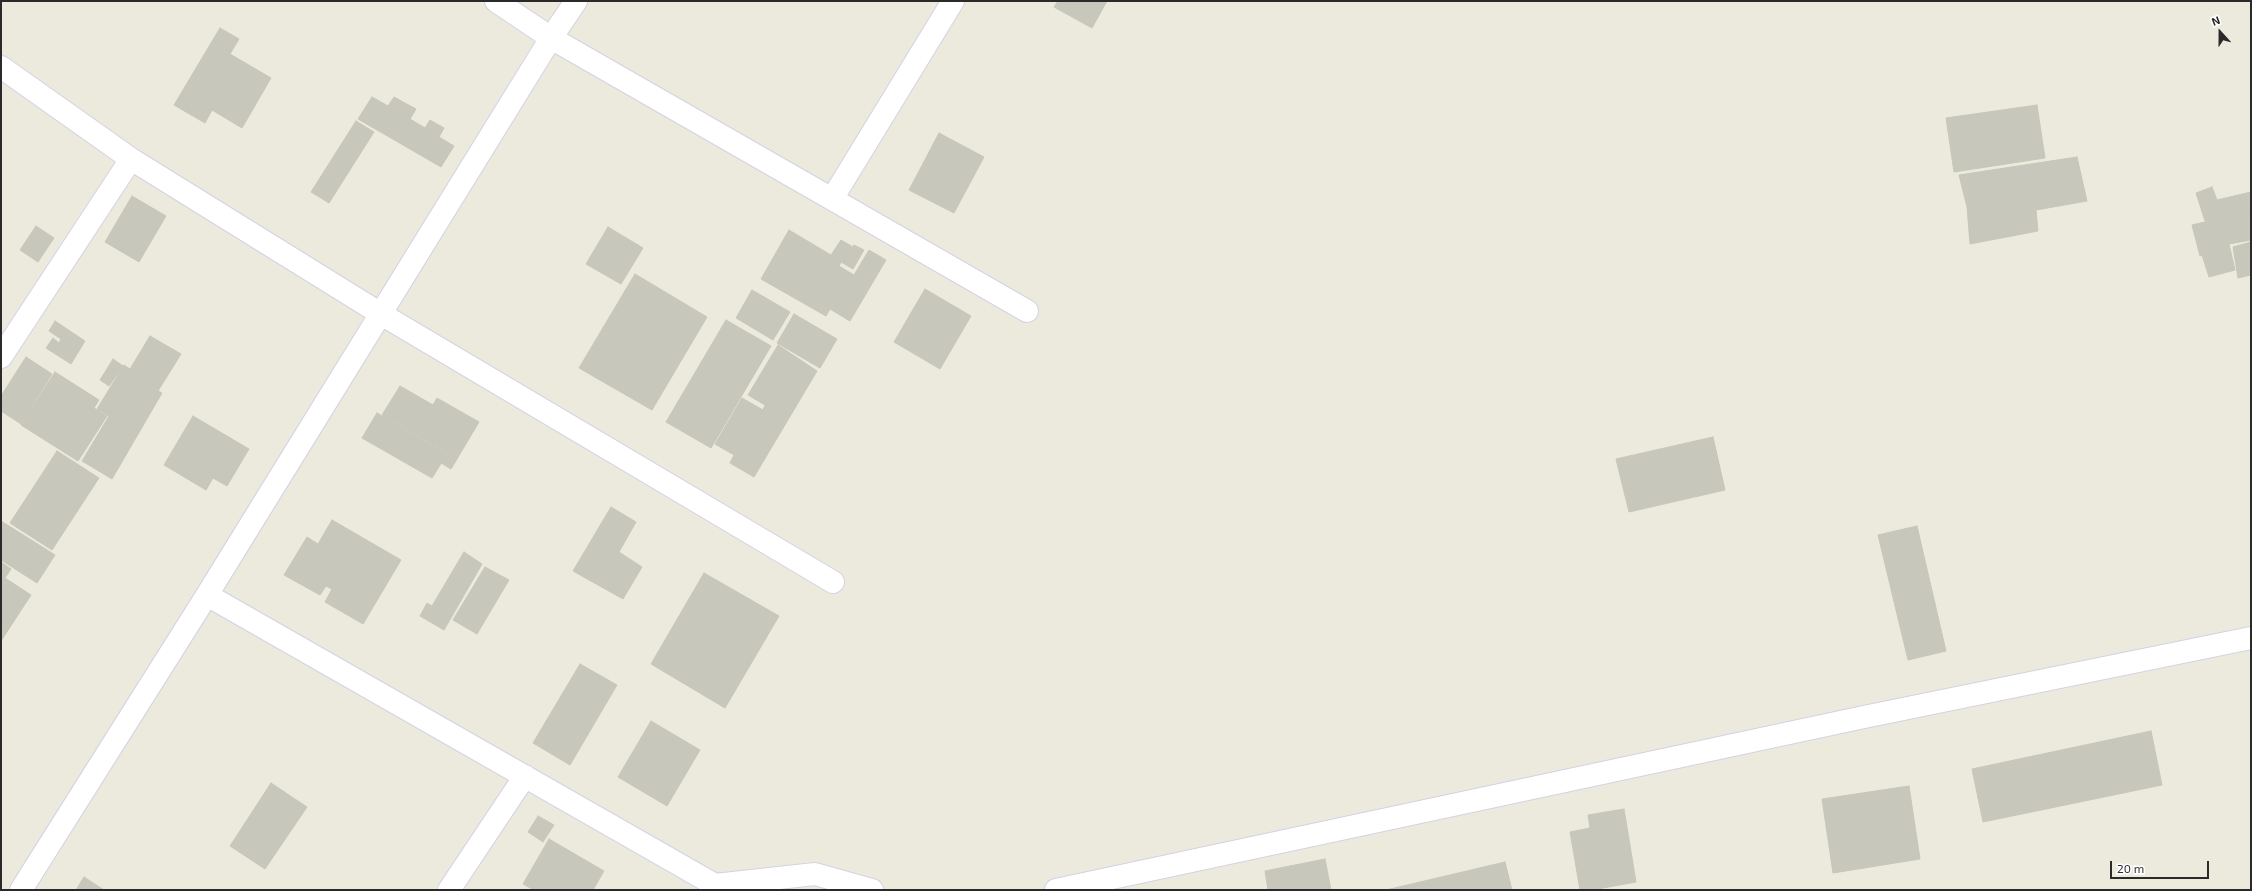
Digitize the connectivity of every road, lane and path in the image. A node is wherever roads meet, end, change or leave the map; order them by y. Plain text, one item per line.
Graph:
1 (496, 1) edge
2 (576, 1) edge
3 (953, 1) edge
4 (551, 38) junction
5 (1, 66) edge
6 (131, 159) junction
7 (832, 199) junction
8 (1027, 311) dead end
9 (381, 314) junction
10 (1, 357) edge
11 (833, 582) dead end
12 (207, 595) junction
13 (2251, 638) edge
14 (525, 776) junction
15 (21, 890) edge
16 (449, 890) edge
17 (872, 890) edge
18 (1056, 890) edge

1 - 4 street
2 - 4 street
3 - 7 street
4 - 7 street
4 - 9 street
5 - 6 street
6 - 9 street
6 - 10 street
7 - 8 street
9 - 11 street
9 - 12 street
12 - 14 street
12 - 15 street
13 - 18 street
14 - 16 street
14 - 17 street

